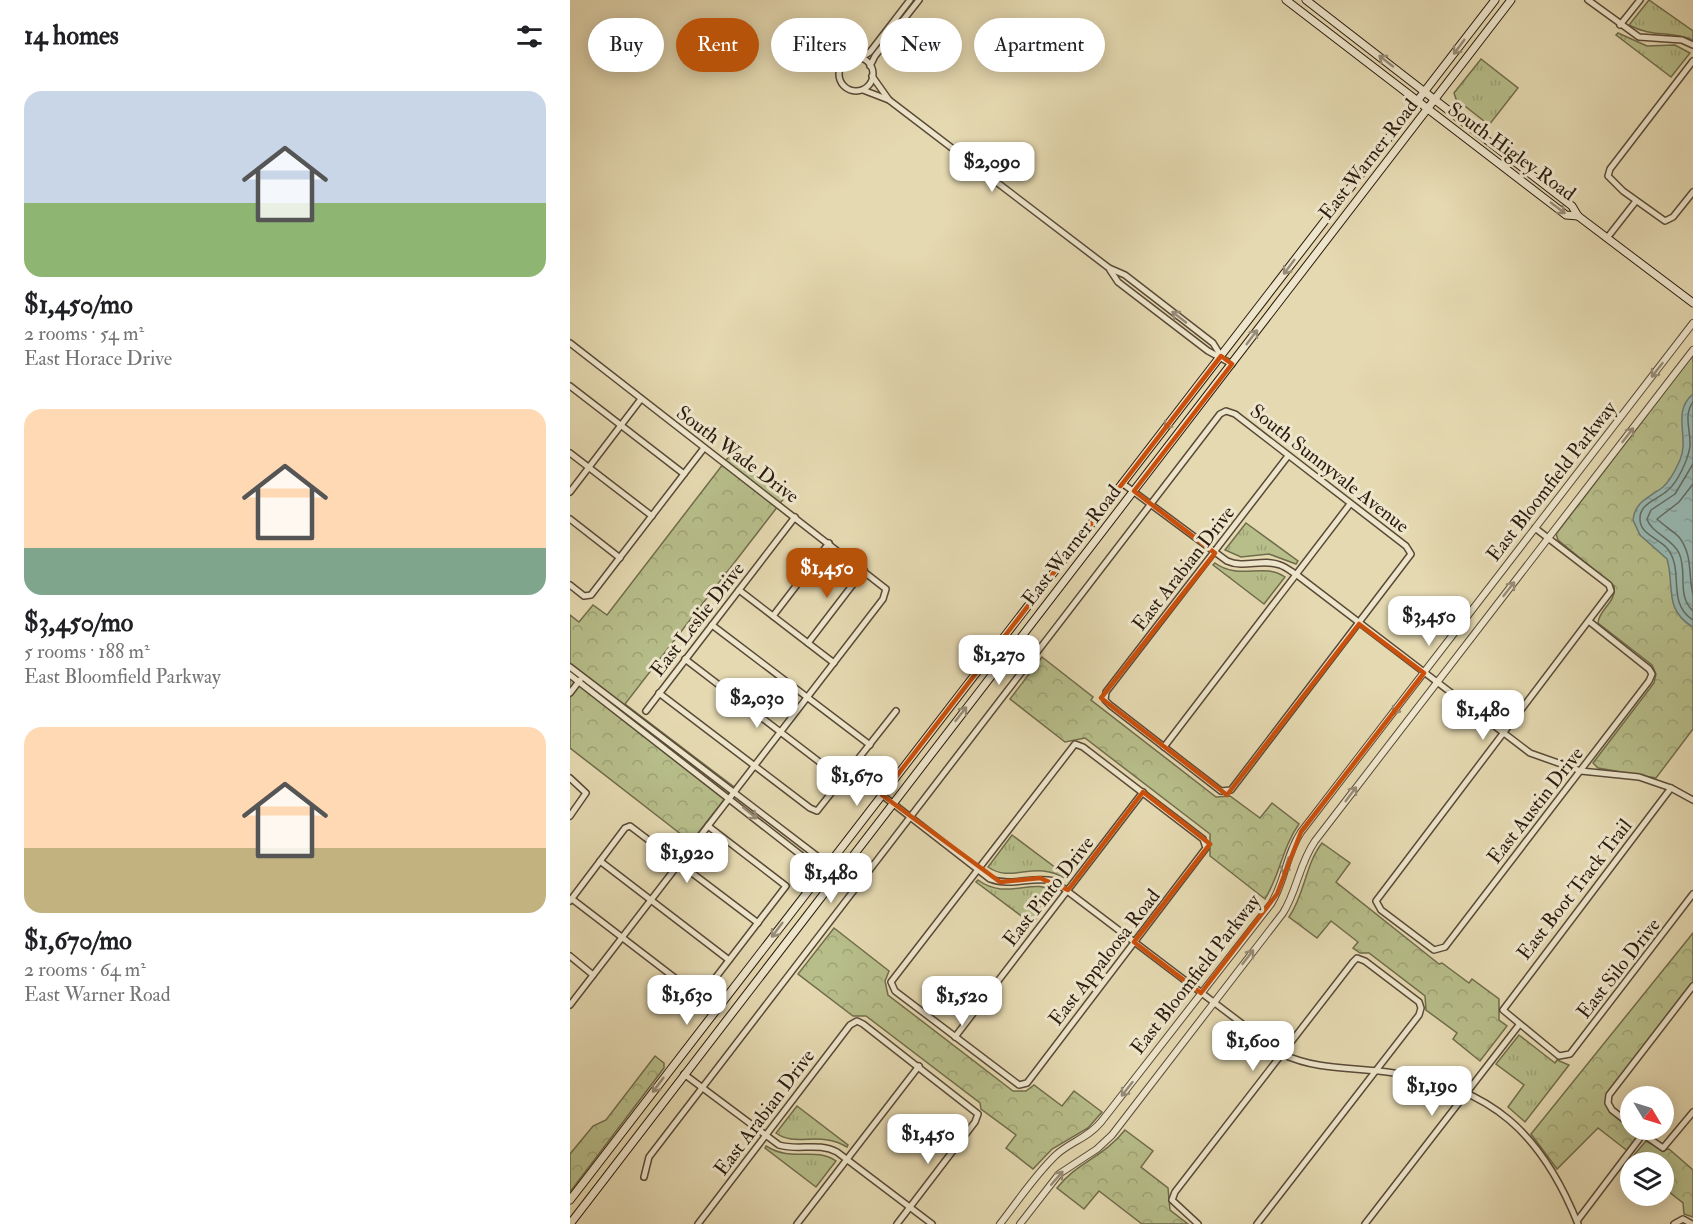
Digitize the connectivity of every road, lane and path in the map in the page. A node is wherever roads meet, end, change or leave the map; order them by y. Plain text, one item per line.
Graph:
1 (910, 0) edge
2 (919, 0) edge
3 (1286, 0) edge
4 (1306, 0) edge
5 (1494, 0) edge
6 (1511, 0) edge
7 (1588, 0) edge
8 (1640, 0) edge
9 (1620, 25) junction
10 (1693, 45) edge
11 (868, 53) edge
12 (1693, 61) edge
13 (870, 66) joint
14 (842, 72) edge
15 (873, 76) junction
16 (861, 90) junction
17 (1425, 92) junction
18 (1435, 99) junction
19 (889, 100) junction
20 (1417, 102) junction
21 (1427, 110) junction
22 (1693, 192) edge
23 (1636, 201) junction
24 (1578, 216) junction
25 (1310, 238) junction
26 (1607, 238) junction
27 (1321, 247) junction
28 (1693, 303) edge
29 (1693, 323) edge
30 (570, 343) edge
31 (1693, 350) edge
32 (1221, 356) junction
33 (1232, 364) junction
34 (570, 386) edge
35 (641, 399) junction
36 (621, 425) junction
37 (704, 448) junction
38 (570, 453) edge
39 (1288, 456) junction
40 (589, 467) junction
41 (684, 474) junction
42 (1122, 483) junction
43 (1134, 491) junction
44 (570, 492) edge
45 (1151, 504) junction
46 (1350, 504) junction
47 (652, 516) junction
48 (795, 517) junction
49 (570, 519) edge
50 (1535, 528) junction
51 (1549, 538) junction
52 (829, 543) junction
53 (1215, 553) junction
54 (620, 558) junction
55 (864, 570) junction
56 (1297, 575) junction
57 (570, 585) edge
58 (739, 590) junction
59 (773, 616) junction
60 (1590, 622) junction
61 (1359, 624) junction
62 (712, 625) junction
63 (808, 643) junction
64 (986, 657) junction
65 (686, 659) junction
66 (834, 663) junction
67 (999, 666) junction
68 (570, 667) edge
69 (1424, 673) junction
70 (570, 675) edge
71 (581, 679) junction
72 (1436, 682) junction
73 (570, 693) edge
74 (659, 693) junction
75 (807, 697) junction
76 (646, 711) dead end
77 (896, 711) dead end
78 (781, 732) junction
79 (1503, 734) junction
80 (870, 745) junction
81 (1164, 747) junction
82 (754, 766) junction
83 (1581, 771) junction
84 (570, 778) edge
85 (843, 780) junction
86 (1671, 788) junction
87 (734, 792) junction
88 (1143, 792) junction
89 (882, 795) junction
90 (730, 797) junction
91 (1693, 800) edge
92 (893, 803) junction
93 (570, 816) edge
94 (910, 817) junction
95 (708, 826) junction
96 (600, 861) junction
97 (679, 863) junction
98 (825, 867) junction
99 (978, 869) junction
100 (837, 876) junction
101 (1068, 890) junction
102 (1693, 894) edge
103 (571, 900) edge
104 (651, 900) junction
105 (758, 923) junction
106 (622, 937) junction
107 (1134, 942) junction
108 (570, 956) edge
109 (729, 960) junction
110 (593, 975) junction
111 (1693, 987) edge
112 (1201, 993) junction
113 (701, 998) junction
114 (1212, 1003) junction
115 (570, 1005) edge
116 (690, 1011) dead end
117 (1519, 1025) junction
118 (955, 1037) junction
119 (1282, 1054) junction
120 (919, 1066) junction
121 (1374, 1072) junction
122 (684, 1074) junction
123 (702, 1088) junction
124 (1466, 1092) junction
125 (1693, 1112) edge
126 (1620, 1116) edge
127 (1674, 1135) edge
128 (765, 1136) junction
129 (1638, 1140) edge
130 (1652, 1140) edge
131 (1670, 1140) edge
132 (847, 1159) junction
133 (644, 1177) dead end
134 (570, 1200) edge
135 (910, 1207) junction
136 (1577, 1222) edge
137 (570, 1224) edge
138 (698, 1224) edge
139 (797, 1224) edge
140 (897, 1224) edge
141 (932, 1224) edge
142 (1000, 1224) edge
143 (1020, 1224) edge
144 (1198, 1224) edge
145 (1257, 1224) edge
146 (1365, 1224) edge
147 (1674, 1224) edge
148 (1692, 1224) edge

1 - 11 street
2 - 13 street
3 - 20 main road, South Higley Road
17 -> 4 main road, South Higley Road
5 -> 17 main road, East Warner Road
6 - 18 main road, East Warner Road
7 - 9 street
8 - 9 street
9 - 10 street
12 - 23 street
13 - 15 street
14 - 16 street
15 - 16 street
15 - 19 street
16 - 19 street
17 - 18 main road, South Higley Road
17 - 20 main road, East Warner Road
18 - 21 main road, East Warner Road
18 - 24 main road, South Higley Road
19 - 32 street
20 - 21 main road, South Higley Road
20 - 25 main road, East Warner Road
21 -> 24 main road, South Higley Road
21 - 27 main road, East Warner Road
22 - 23 street
23 - 26 street
24 - 26 main road, South Higley Road
25 - 27 main road
25 -> 32 main road, East Warner Road
26 - 28 main road, South Higley Road
33 -> 27 main road, East Warner Road
29 -> 50 street, East Bloomfield Parkway
30 - 35 street, South Wade Drive
51 -> 31 street, East Bloomfield Parkway
32 - 33 street
32 -> 42 main road, East Warner Road
33 - 43 main road, East Warner Road
34 - 36 street
35 - 36 street
35 - 37 street, South Wade Drive
36 - 40 street
36 - 41 street
37 - 41 street
37 - 48 street, South Wade Drive
38 - 40 street
39 - 45 street, South Sunnyvale Avenue
39 - 46 street, South Sunnyvale Avenue
39 - 53 street, East Arabian Drive
40 - 44 street
40 - 47 street
41 - 47 street
42 - 43 street
42 - 64 main road, East Warner Road
43 - 45 street
43 - 67 main road, East Warner Road
45 - 53 street
45 - 94 street
46 - 56 street
46 - 61 street, South Sunnyvale Avenue
47 - 54 street
48 - 52 street, South Wade Drive
48 - 58 street, East Leslie Drive
49 - 54 street
50 - 51 street
50 - 69 street, East Bloomfield Parkway
51 - 60 street
72 -> 51 street, East Bloomfield Parkway
52 - 55 street, South Wade Drive
52 - 59 street
53 - 56 street
53 - 81 street, East Arabian Drive
54 - 57 street
55 - 63 street
55 - 66 street, South Wade Drive
56 - 61 street
56 - 81 street
58 - 59 street
58 - 62 street, East Leslie Drive
59 - 63 street
60 - 79 street
60 - 83 street, East Austin Drive
61 - 69 street
61 - 81 street
62 - 65 street, East Leslie Drive
62 - 75 street
63 - 66 street
64 - 67 main road
64 - 89 main road, East Warner Road
65 - 74 street, East Leslie Drive
65 - 78 street
66 - 75 street
92 -> 67 main road, East Warner Road
68 - 71 street
69 - 72 street
69 -> 112 street, East Bloomfield Parkway
70 - 71 street
71 - 73 street
71 - 87 street
71 - 90 street
72 - 79 street
114 -> 72 street, East Bloomfield Parkway
74 - 76 street, East Leslie Drive
74 - 82 street
75 - 78 street
75 - 80 street
77 - 80 street
78 - 82 street
78 - 85 street
79 - 83 street
79 - 83 street, East Austin Drive
80 - 85 street
82 - 85 street
82 - 87 street
83 - 86 street
84 - 93 street
86 - 91 street
86 - 117 street, East Boot Track Trail
87 - 90 street
87 - 98 street
88 - 99 street
88 - 101 street, East Pinto Drive
88 - 107 street, East Appaloosa Road
89 - 92 street
89 - 98 main road, East Warner Road
90 - 95 street
90 -> 98 street
92 - 94 street
92 - 100 main road, East Warner Road
94 - 99 street
94 - 123 street
95 - 97 street
95 - 105 street
96 - 97 street
96 - 103 street
96 - 104 street
97 - 104 street
97 - 105 street
98 - 100 street
98 -> 134 main road, East Warner Road
99 - 101 street
99 - 118 street
100 - 122 main road, East Warner Road
101 - 107 street
101 - 118 street, East Pinto Drive
102 - 117 street, East Silo Drive
103 - 106 street
104 - 106 street
104 - 109 street
105 - 109 street
106 - 110 street
106 - 113 street
107 - 112 street
107 - 118 street, East Appaloosa Road
108 - 110 street
109 - 113 street
110 - 115 street
111 - 126 street
112 - 114 street
112 -> 142 street, East Bloomfield Parkway
113 - 116 street
114 - 119 street
143 -> 114 street, East Bloomfield Parkway
117 - 124 street
119 - 121 street
119 - 121 street
119 - 144 street
120 - 128 street, East Arabian Drive
120 - 132 street
120 - 135 street
121 - 124 street
121 - 145 street
122 - 123 street
122 - 137 main road, East Warner Road
123 - 128 street
123 - 133 street
124 - 136 street
124 - 146 street
125 - 127 street
128 - 132 street
128 - 138 street, East Arabian Drive
129 - 136 street
130 - 131 street
132 - 135 street
132 - 139 street
135 - 140 street
135 - 141 street
147 - 148 street

